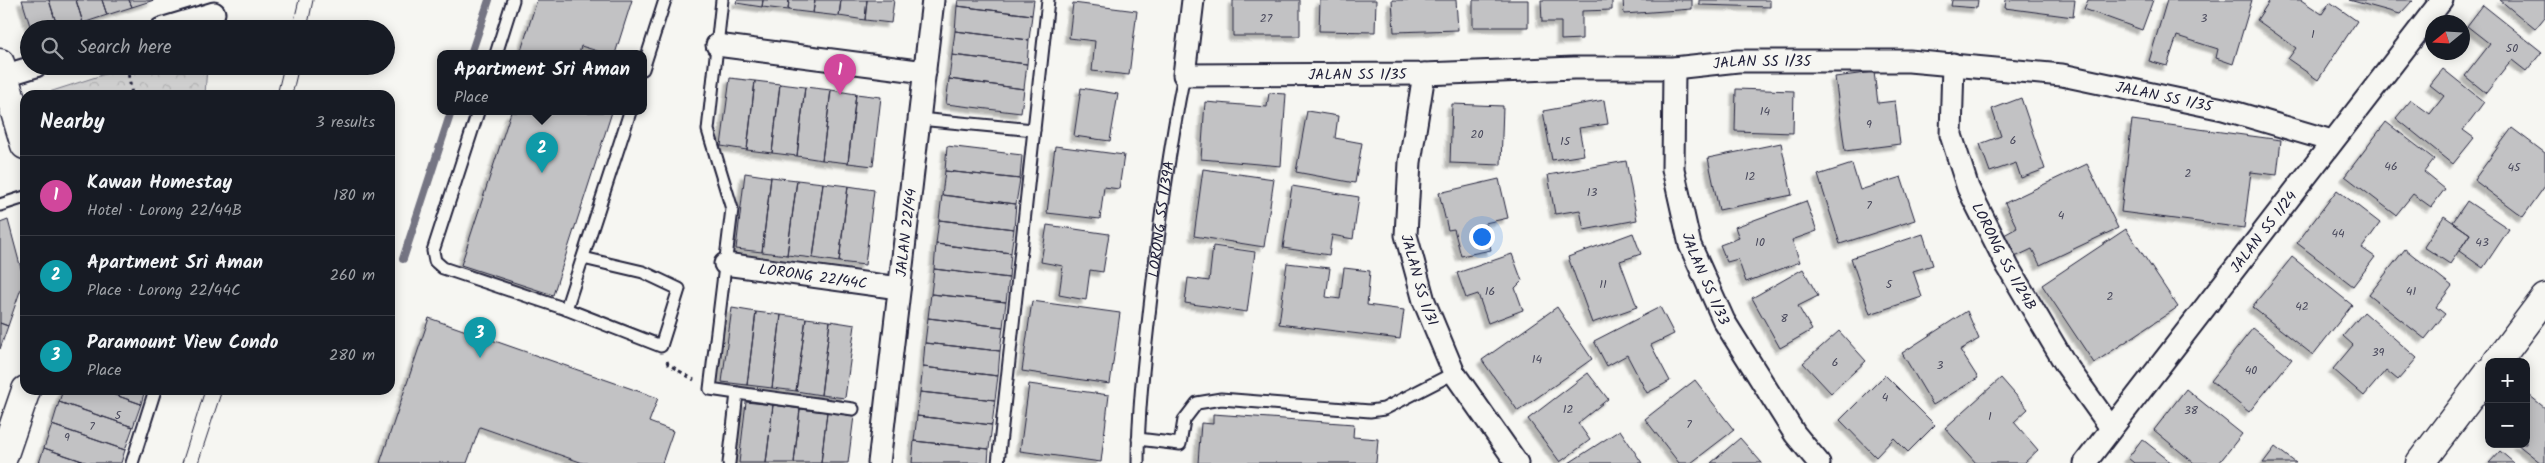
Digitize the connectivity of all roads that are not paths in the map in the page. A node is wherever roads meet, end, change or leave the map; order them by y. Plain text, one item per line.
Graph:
1 (513, 0) edge
2 (665, 0) edge
3 (722, 0) edge
4 (934, 0) edge
5 (1048, 0) edge
6 (1193, 0) edge
7 (2442, 0) edge
8 (214, 13) dead end
9 (191, 20) edge
10 (717, 45) junction
11 (497, 50) edge
12 (647, 56) edge
13 (1953, 64) junction
14 (1674, 68) junction
15 (20, 69) edge
16 (1, 72) edge
17 (925, 72) junction
18 (1424, 74) junction
19 (1184, 75) junction
20 (477, 115) edge
21 (629, 115) edge
22 (919, 119) junction
23 (1034, 130) junction
24 (20, 131) edge
25 (2332, 141) junction
26 (20, 199) edge
27 (0, 205) edge
28 (583, 258) junction
29 (725, 264) junction
30 (900, 288) junction
31 (2545, 300) edge
32 (566, 309) junction
33 (2500, 358) edge
34 (1454, 373) junction
35 (2485, 377) edge
36 (737, 393) junction
37 (24, 395) edge
38 (153, 395) edge
39 (853, 409) dead end
40 (2111, 428) junction
41 (1138, 439) junction
42 (1, 463) edge
43 (132, 463) edge
44 (729, 463) edge
45 (879, 463) edge
46 (998, 463) edge
47 (1138, 463) edge
48 (1517, 463) edge
49 (1819, 463) edge
50 (2085, 463) edge
51 (2420, 463) edge

1 - 11 lane
2 - 12 lane
3 - 10 lane
4 - 17 street, JALAN 22/44
5 - 23 lane
6 - 19 street, LORONG SS 1/39A
7 - 25 street, JALAN SS 1/24
8 - 9 street
10 - 17 street
10 - 29 lane
13 - 14 street, JALAN SS 1/35
13 - 25 street, JALAN SS 1/35
13 - 40 street, LORONG SS 1/24B
14 - 18 street, JALAN SS 1/35
14 - 49 street, JALAN SS 1/33
15 - 16 street
16 - 24 street
17 - 22 street, JALAN 22/44
18 - 19 street, JALAN SS 1/35
18 - 34 street, JALAN SS 1/31
19 - 41 lane, LORONG SS 1/39A
20 - 32 lane
21 - 28 lane
22 - 23 lane
22 - 30 street, JALAN 22/44
23 - 46 lane
25 - 40 street, JALAN SS 1/24
26 - 27 lane
28 - 32 lane
28 - 32 lane
29 - 30 street, LORONG 22/44C
29 - 36 lane
30 - 45 street, JALAN 22/44
31 - 33 street
34 - 41 lane
34 - 48 street, JALAN SS 1/31
35 - 51 street
36 - 39 lane
36 - 44 lane
37 - 42 street
38 - 43 lane
40 - 50 street, JALAN SS 1/24
41 - 47 lane, LORONG SS 1/39A

